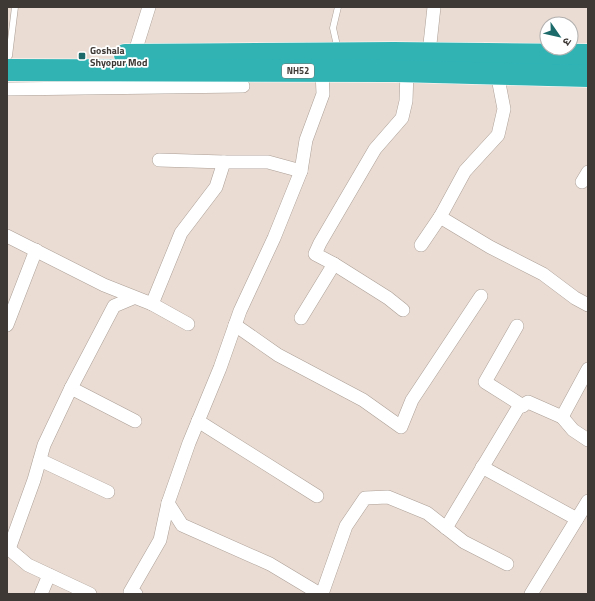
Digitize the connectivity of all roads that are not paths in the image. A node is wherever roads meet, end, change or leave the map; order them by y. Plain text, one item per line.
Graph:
1 (15, 7) edge
2 (149, 7) edge
3 (338, 7) edge
4 (434, 7) edge
5 (339, 54) junction
6 (429, 54) junction
7 (134, 55) junction
8 (588, 57) edge
9 (8, 61) edge
10 (322, 71) junction
11 (407, 71) junction
12 (497, 73) junction
13 (243, 86) dead end
14 (7, 89) edge
15 (159, 160) dead end
16 (224, 162) junction
17 (301, 171) junction
18 (440, 217) junction
19 (7, 236) edge
20 (421, 245) dead end
21 (36, 250) junction
22 (334, 264) junction
23 (481, 296) dead end
24 (133, 298) junction
25 (152, 304) junction
26 (588, 305) edge
27 (403, 310) dead end
28 (301, 318) dead end
29 (188, 324) dead end
30 (7, 325) edge
31 (235, 325) junction
32 (518, 326) dead end
33 (588, 369) edge
34 (71, 388) junction
35 (523, 406) junction
36 (562, 417) junction
37 (135, 421) dead end
38 (198, 421) junction
39 (588, 440) edge
40 (40, 460) junction
41 (482, 467) junction
42 (108, 492) dead end
43 (317, 496) dead end
44 (588, 501) edge
45 (168, 503) junction
46 (577, 519) junction
47 (446, 528) junction
48 (8, 548) edge
49 (507, 564) dead end
50 (50, 575) junction
51 (41, 594) edge
52 (90, 594) edge
53 (136, 594) edge
54 (321, 594) edge
55 (531, 594) edge

1 - 9 lane
2 - 7 street
3 - 5 lane
4 - 6 street
5 - 6 highway, NH52
5 - 7 highway, NH52
6 - 8 highway, NH52
7 - 9 highway, NH52
8 - 12 highway, NH52
9 - 10 highway, NH52
10 - 11 highway, NH52
10 - 17 street
11 - 12 highway, NH52
11 - 22 street
12 - 18 street
13 - 14 street
15 - 16 street
16 - 17 street
16 - 25 street
17 - 31 street
18 - 20 street
18 - 26 street
19 - 21 street
21 - 24 street
21 - 30 street
22 - 27 street
22 - 28 street
23 - 31 street
24 - 25 street
24 - 34 street
25 - 29 street
31 - 38 street
32 - 35 street
33 - 36 street
34 - 37 street
34 - 40 street
35 - 36 street
35 - 41 street
36 - 39 street
38 - 43 street
38 - 45 street
40 - 42 street
40 - 48 street
41 - 46 street
41 - 47 street
44 - 46 street
45 - 53 street
45 - 54 street
46 - 55 street
47 - 49 street
47 - 54 street
48 - 50 street
50 - 51 street
50 - 52 street

